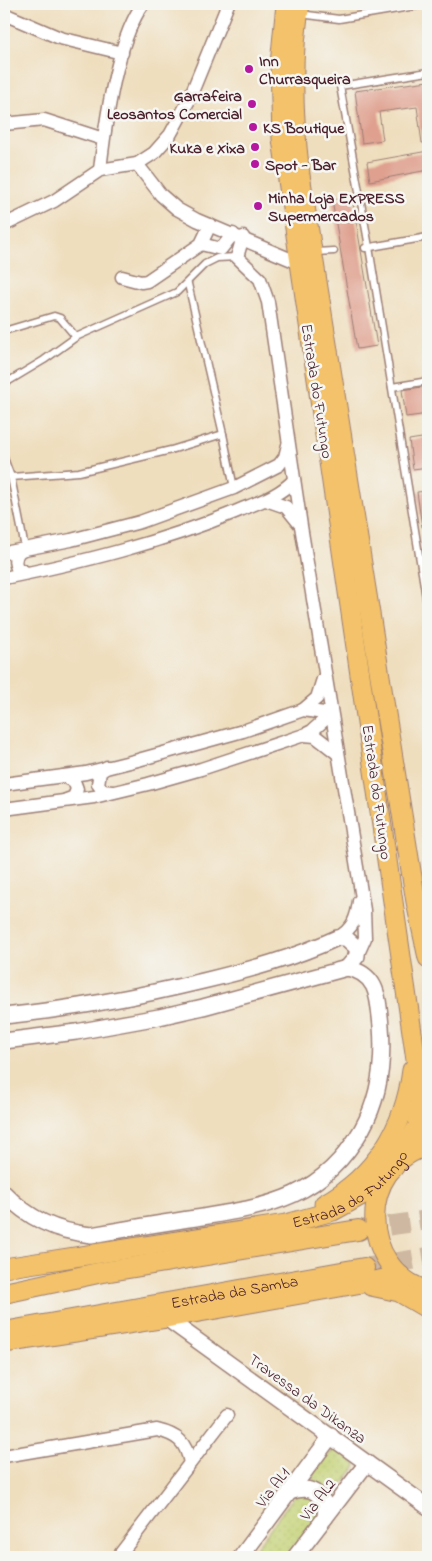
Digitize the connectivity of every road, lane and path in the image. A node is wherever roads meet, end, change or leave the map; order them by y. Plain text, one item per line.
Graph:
1 (143, 4) edge
2 (228, 4) edge
3 (427, 4) edge
4 (295, 7) edge
5 (4, 14) edge
6 (122, 53) junction
7 (428, 72) edge
8 (4, 124) edge
9 (103, 139) junction
10 (137, 164) junction
11 (100, 170) junction
12 (4, 225) edge
13 (210, 225) junction
14 (238, 236) junction
15 (428, 237) edge
16 (201, 244) junction
17 (367, 248) junction
18 (334, 251) dead end
19 (237, 257) junction
20 (305, 257) junction
21 (122, 278) dead end
22 (188, 284) junction
23 (4, 331) edge
24 (76, 337) junction
25 (428, 381) edge
26 (4, 384) edge
27 (392, 387) junction
28 (223, 434) junction
29 (289, 440) junction
30 (4, 458) edge
31 (262, 476) junction
32 (11, 477) junction
33 (294, 480) junction
34 (234, 488) junction
35 (266, 500) junction
36 (301, 526) junction
37 (25, 548) junction
38 (4, 553) edge
39 (27, 573) junction
40 (4, 578) edge
41 (428, 610) edge
42 (324, 675) junction
43 (302, 710) junction
44 (331, 714) junction
45 (304, 735) junction
46 (337, 754) junction
47 (107, 768) junction
48 (63, 776) junction
49 (4, 784) edge
50 (112, 792) junction
51 (66, 800) junction
52 (4, 809) edge
53 (360, 894) junction
54 (337, 938) junction
55 (357, 956) junction
56 (428, 958) edge
57 (347, 968) junction
58 (176, 988) junction
59 (132, 997) junction
60 (182, 1012) junction
61 (4, 1016) edge
62 (137, 1021) junction
63 (4, 1041) edge
64 (414, 1052) junction
65 (428, 1146) edge
66 (394, 1167) junction
67 (4, 1193) edge
68 (279, 1225) junction
69 (358, 1230) tunnel mouth
70 (4, 1268) edge
71 (364, 1276) junction
72 (401, 1276) junction
73 (428, 1291) edge
74 (4, 1292) edge
75 (428, 1309) edge
76 (166, 1318) junction
77 (4, 1332) edge
78 (4, 1343) edge
79 (227, 1415) dead end
80 (330, 1436) junction
81 (4, 1456) edge
82 (367, 1462) junction
83 (190, 1463) junction
84 (290, 1492) junction
85 (428, 1507) edge
86 (324, 1518) junction
87 (118, 1557) edge
88 (240, 1557) edge
89 (295, 1557) edge

1 - 6 street
2 - 10 street
3 - 4 lane
4 - 20 main road, Estrada do Futungo
5 - 6 street
6 - 9 street
7 - 17 lane
8 - 9 street
9 - 11 street
10 - 11 street
10 - 13 street
11 - 12 street
13 - 14 street
13 - 16 street
14 - 16 street
14 - 19 street
14 - 20 street
15 - 17 lane
16 - 21 street
17 - 27 lane
18 - 20 lane
19 - 22 lane
19 - 29 street
20 - 56 main road, Estrada do Futungo
20 - 64 main road, Estrada do Futungo
22 - 24 lane
22 - 28 lane
23 - 24 lane
24 - 26 lane
25 - 27 lane
27 - 41 lane
28 - 32 lane
28 - 34 lane
29 - 31 street
29 - 33 street
30 - 32 lane
31 - 33 street
31 - 34 street
32 - 37 lane
33 - 35 street
33 - 36 street
34 - 37 street
35 - 36 street
35 - 39 street
36 - 42 street
37 - 38 street
37 - 39 street
39 - 40 street
42 - 43 street
42 - 44 street
43 - 44 street
43 - 47 street
44 - 45 street
44 - 46 street
45 - 46 street
45 - 50 street
46 - 53 street
47 - 48 street
47 - 50 street
48 - 49 street
48 - 51 street
50 - 51 street
51 - 52 street
53 - 54 street
53 - 55 street
54 - 55 street
54 - 58 street
55 - 57 street
57 - 60 street
57 - 67 street
58 - 59 street
58 - 60 street
59 - 61 street
59 - 62 street
60 - 62 street
62 - 63 street
64 - 66 main road, Estrada do Futungo
64 - 68 main road
65 - 66 main road
66 - 68 main road, Estrada do Futungo
66 - 72 main road
68 - 70 main road, Estrada do Futungo
69 - 74 highway, Estrada do Futungo
71 - 72 main road
71 - 75 main road
71 - 76 main road
71 - 77 highway, Estrada da Samba
72 - 73 main road
76 - 78 main road
76 - 80 street, Travessa da Dikanza
79 - 83 street
80 - 82 street, Travessa da Dikanza
80 - 84 street, Via AL1
81 - 83 street
82 - 85 street, Travessa da Dikanza
82 - 86 street, Via AL2
83 - 87 street
84 - 86 street
84 - 88 street, Via AL1
86 - 89 street, Via AL2

